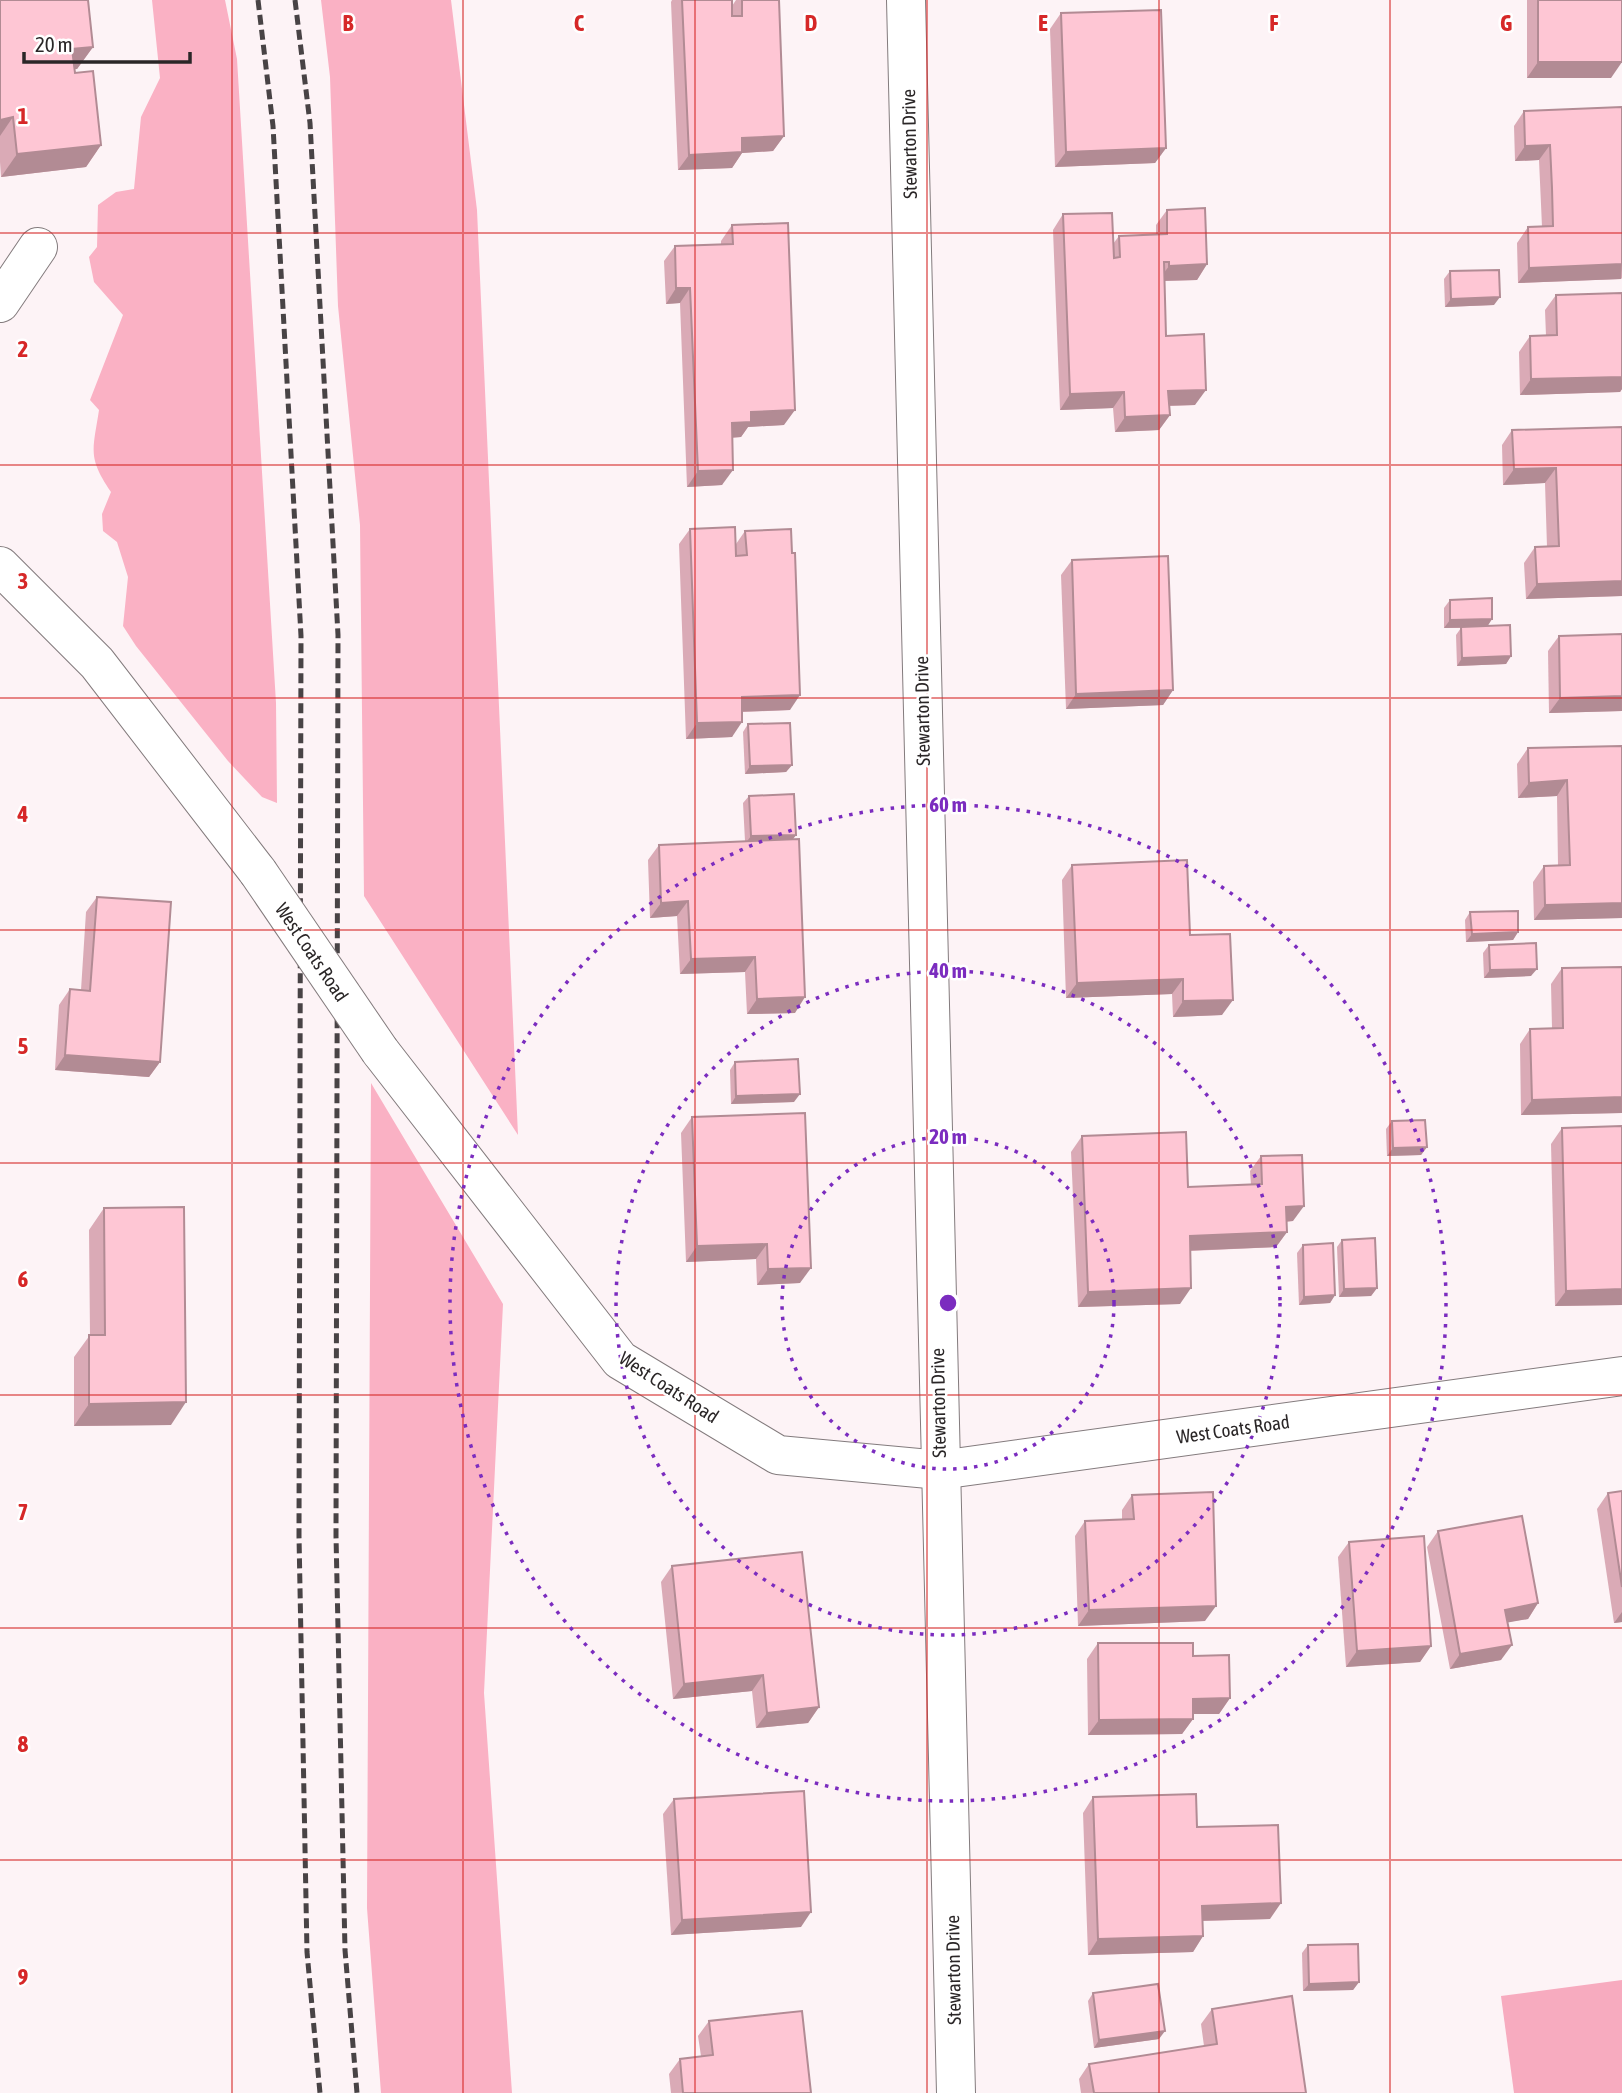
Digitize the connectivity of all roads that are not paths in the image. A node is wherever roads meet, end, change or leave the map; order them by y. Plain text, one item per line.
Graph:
1 (906, 0) edge
2 (38, 247) dead end
3 (0, 303) edge
4 (0, 566) edge
5 (1622, 1376) edge
6 (940, 1470) junction
7 (956, 2093) edge

1 - 6 street, Stewarton Drive
2 - 3 street
4 - 6 street, West Coats Road, bridge
5 - 6 street, West Coats Road
6 - 7 street, Stewarton Drive

